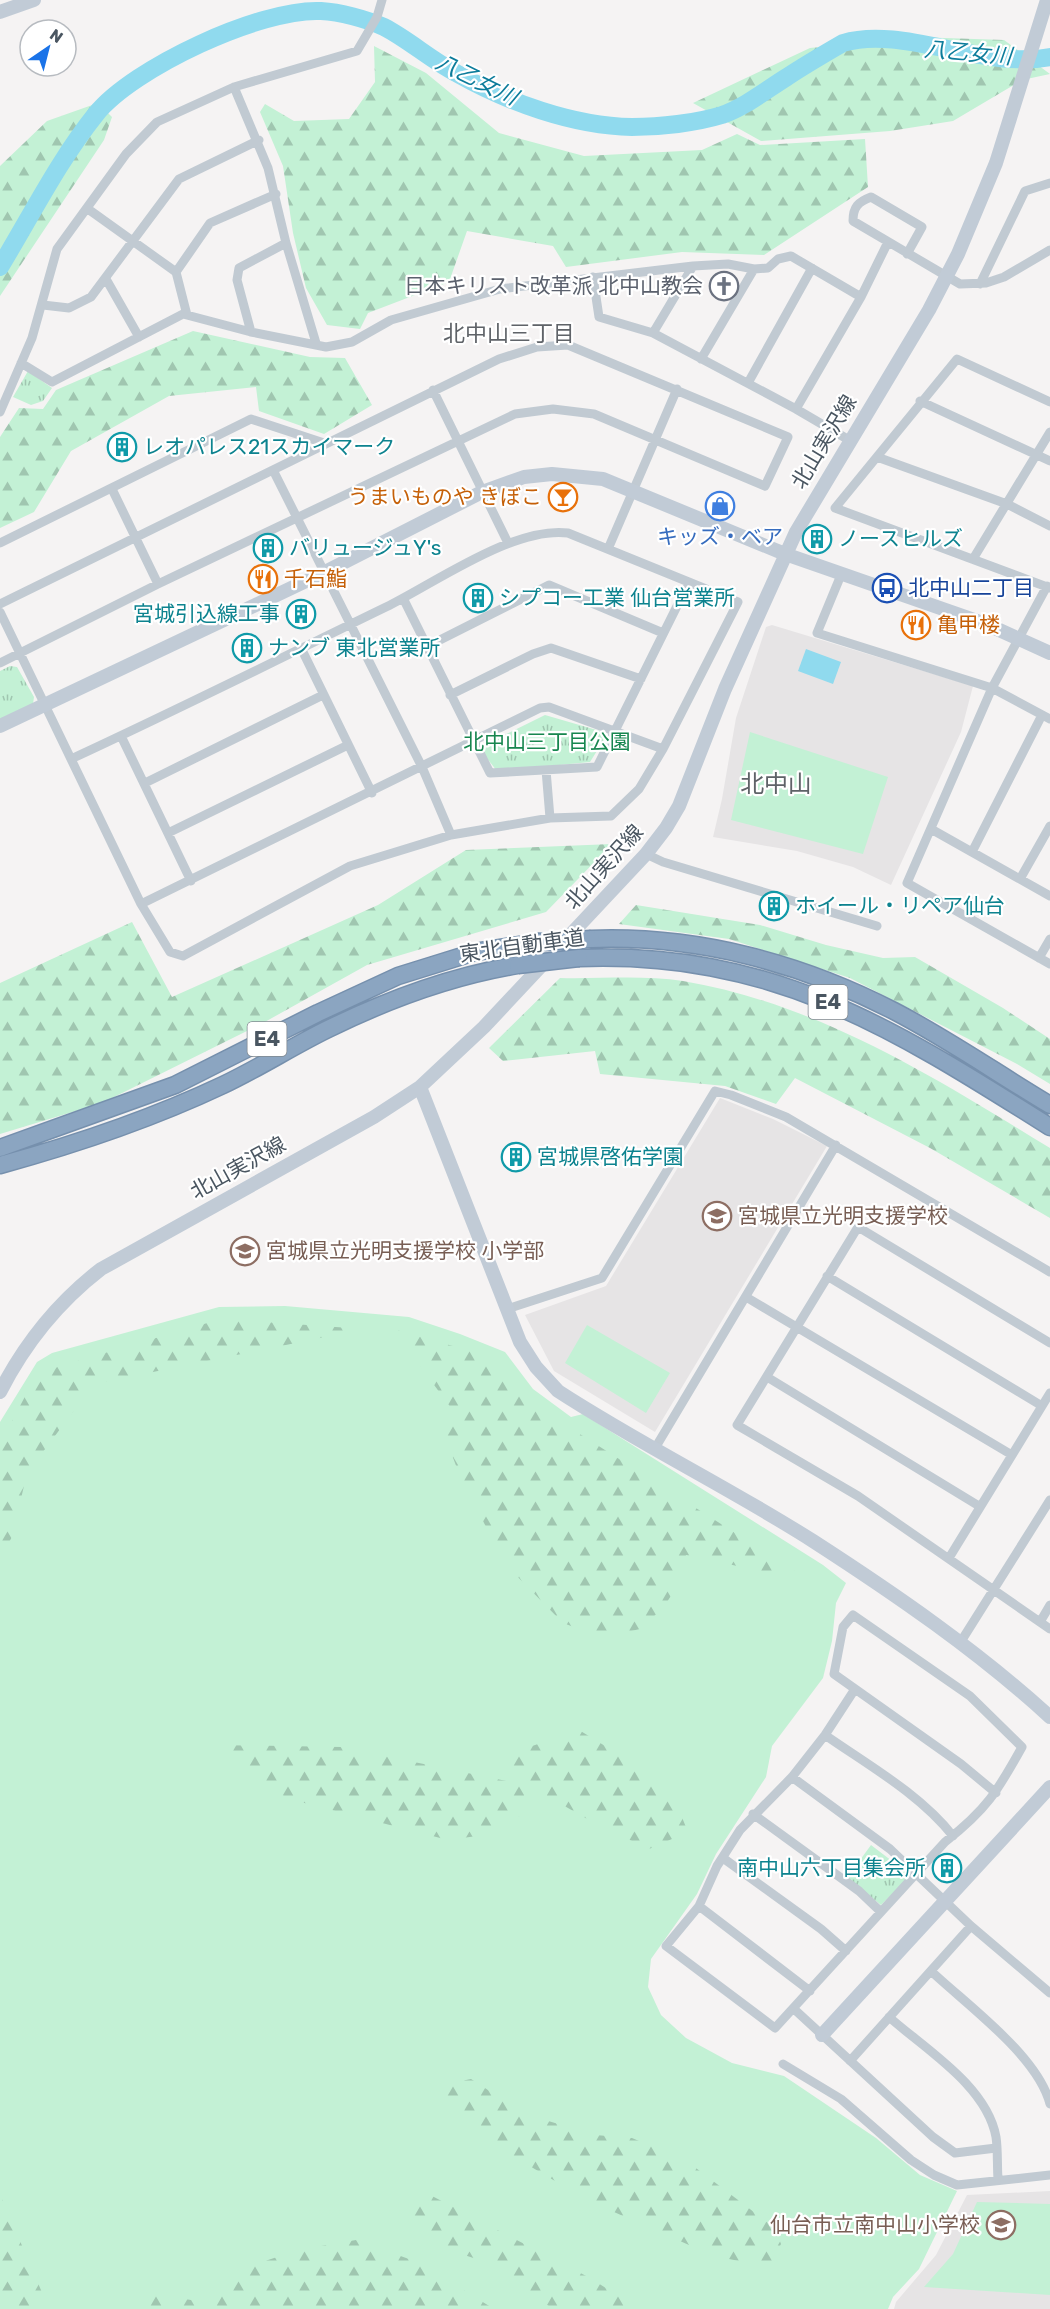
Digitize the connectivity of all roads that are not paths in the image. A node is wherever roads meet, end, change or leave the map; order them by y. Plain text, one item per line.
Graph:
1 (34, 0) edge
2 (382, 0) edge
3 (1047, 0) edge
4 (0, 12) edge
5 (234, 87) junction
6 (259, 140) junction
7 (1050, 183) edge
8 (276, 194) junction
9 (88, 209) junction
10 (133, 241) junction
11 (888, 242) junction
12 (286, 243) junction
13 (1050, 250) edge
14 (907, 254) junction
15 (693, 266) junction
16 (812, 268) junction
17 (754, 269) junction
18 (176, 272) junction
19 (946, 276) junction
20 (593, 277) junction
21 (106, 279) junction
22 (980, 284) junction
23 (861, 297) junction
24 (43, 305) junction
25 (187, 315) junction
26 (250, 332) junction
27 (653, 333) junction
28 (138, 337) junction
29 (316, 343) junction
30 (701, 359) junction
31 (21, 363) junction
32 (748, 383) junction
33 (676, 389) junction
34 (433, 390) junction
35 (920, 401) junction
36 (1050, 402) edge
37 (796, 409) junction
38 (0, 412) edge
39 (1050, 432) edge
40 (654, 439) junction
41 (457, 440) junction
42 (849, 440) junction
43 (324, 444) junction
44 (1038, 455) junction
45 (877, 457) junction
46 (1050, 461) edge
47 (273, 470) junction
48 (112, 489) junction
49 (632, 491) junction
50 (482, 492) junction
51 (1007, 504) junction
52 (297, 517) junction
53 (1050, 526) edge
54 (135, 536) junction
55 (0, 543) edge
56 (508, 543) junction
57 (608, 549) junction
58 (785, 554) junction
59 (973, 559) junction
60 (325, 572) junction
61 (841, 575) junction
62 (689, 582) junction
63 (158, 584) junction
64 (1048, 587) edge
65 (403, 598) junction
66 (0, 604) edge
67 (0, 612) edge
68 (349, 625) junction
69 (663, 633) junction
70 (1020, 638) junction
71 (426, 647) junction
72 (301, 648) junction
73 (1050, 653) edge
74 (20, 654) junction
75 (0, 663) edge
76 (640, 679) junction
77 (992, 688) junction
78 (323, 695) junction
79 (450, 695) junction
80 (46, 706) junction
81 (1046, 717) edge
82 (0, 726) edge
83 (617, 731) junction
84 (121, 736) junction
85 (476, 741) junction
86 (348, 745) junction
87 (663, 749) junction
88 (71, 759) junction
89 (422, 767) junction
90 (546, 771) junction
91 (145, 783) junction
92 (372, 793) junction
93 (550, 818) junction
94 (1050, 825) edge
95 (931, 829) junction
96 (168, 833) junction
97 (451, 835) junction
98 (972, 852) junction
99 (646, 854) junction
100 (1020, 879) junction
101 (191, 881) junction
102 (1050, 896) edge
103 (141, 904) junction
104 (877, 926) dead end
105 (1050, 939) edge
106 (1039, 958) junction
107 (1050, 964) edge
108 (420, 1087) junction
109 (1050, 1106) edge
110 (1050, 1127) edge
111 (836, 1145) junction
112 (0, 1148) edge
113 (0, 1165) edge
114 (1050, 1272) edge
115 (827, 1276) junction
116 (746, 1298) junction
117 (507, 1309) junction
118 (796, 1326) junction
119 (1050, 1343) edge
120 (767, 1377) junction
121 (0, 1392) edge
122 (1050, 1393) edge
123 (1042, 1406) junction
124 (654, 1450) junction
125 (1012, 1455) junction
126 (1050, 1500) edge
127 (979, 1506) junction
128 (949, 1558) junction
129 (994, 1590) junction
130 (1050, 1605) edge
131 (1040, 1622) junction
132 (1050, 1629) edge
133 (960, 1643) junction
134 (855, 1689) junction
135 (1050, 1717) edge
136 (825, 1735) junction
137 (792, 1777) junction
138 (1050, 1787) edge
139 (996, 1793) junction
140 (753, 1814) junction
141 (953, 1836) junction
142 (723, 1858) junction
143 (916, 1873) junction
144 (946, 1900) junction
145 (699, 1906) junction
146 (881, 1912) junction
147 (971, 1926) junction
148 (846, 1951) junction
149 (931, 1971) junction
150 (810, 1991) junction
151 (1050, 1993) edge
152 (794, 2009) junction
153 (889, 2018) junction
154 (822, 2035) junction
155 (850, 2061) junction
156 (783, 2064) dead end
157 (1050, 2104) edge
158 (996, 2148) junction
159 (1050, 2175) edge
160 (998, 2179) junction

1 - 4 street
2 - 5 street
3 - 19 street, 北山実沢線
5 - 6 street
5 - 9 street
6 - 8 street
6 - 10 street
7 - 22 street
8 - 12 street
8 - 18 street
9 - 10 street
9 - 24 street
10 - 18 street
10 - 21 street
11 - 14 street
11 - 14 street
11 - 23 street
12 - 26 street
12 - 29 street
13 - 22 street
14 - 19 street
15 - 17 street
15 - 20 street
15 - 27 street
16 - 17 street
16 - 23 street
16 - 32 street
17 - 30 street
18 - 25 street
19 - 22 street
19 - 42 street, 北山実沢線
20 - 27 street
20 - 29 street
21 - 24 street
21 - 28 street
23 - 37 street
24 - 31 street
25 - 26 street
25 - 28 street
26 - 29 street
27 - 30 street
28 - 31 street
30 - 32 street
31 - 38 street
32 - 37 street
33 - 34 street
33 - 40 street
33 - 40 street
34 - 41 street
34 - 43 street
35 - 36 street
35 - 44 street
35 - 45 street
37 - 42 street
39 - 44 street
40 - 41 street
40 - 49 street
41 - 50 street
41 - 52 street
42 - 58 street, 北山実沢線
43 - 47 street
43 - 48 street
44 - 46 street
44 - 51 street
45 - 51 street
45 - 59 street
47 - 52 street
47 - 54 street
48 - 54 street
48 - 55 street
49 - 50 street
49 - 57 street
49 - 58 street
50 - 56 street
50 - 60 street
51 - 53 street
51 - 59 street
52 - 60 street
52 - 63 street
54 - 63 street
54 - 66 street
56 - 57 street
56 - 65 street
57 - 62 street
58 - 61 street
58 - 99 street, 北山実沢線
59 - 64 street
60 - 68 street
60 - 80 street
61 - 70 street
61 - 77 street
62 - 69 street
62 - 87 street
63 - 74 street
64 - 70 street
65 - 68 street
65 - 71 street
67 - 74 street
68 - 72 street
68 - 89 street
69 - 71 street
69 - 76 street
70 - 73 street
70 - 77 street
71 - 79 street
72 - 78 street
72 - 84 street
74 - 75 street
74 - 80 street
76 - 79 street
76 - 83 street
77 - 81 street
77 - 95 street
78 - 86 street
78 - 91 street
79 - 85 street
80 - 82 street
80 - 88 street
81 - 98 street
83 - 85 street
83 - 87 street
83 - 90 street
84 - 88 street
84 - 91 street
85 - 89 street
85 - 90 street
86 - 92 street
86 - 96 street
87 - 93 street
88 - 103 street
89 - 92 street
89 - 97 street
90 - 93 street
91 - 96 street
92 - 101 street
93 - 97 street
94 - 100 street
95 - 98 street
95 - 106 street
96 - 101 street
97 - 103 street
98 - 100 street
99 - 104 street
99 - 108 street, 北山実沢線
100 - 102 street
101 - 103 street
105 - 106 street
106 - 107 street
108 - 117 street
108 - 121 street, 北山実沢線
109 - 112 highway, 東北自動車道 / E4, bridge
110 - 113 highway, 東北自動車道 / E4, bridge
111 - 114 street
111 - 116 street
111 - 117 street
115 - 118 street
115 - 119 street
115 - 123 street
116 - 118 street
116 - 124 street
117 - 124 street
118 - 120 street
118 - 125 street
120 - 127 street
120 - 128 street
122 - 123 street
123 - 125 street
124 - 133 street
125 - 127 street
126 - 129 street
127 - 128 street
128 - 129 street
129 - 131 street
129 - 133 street
130 - 131 street
131 - 132 street
133 - 135 street
134 - 136 street
134 - 139 street
134 - 139 street
136 - 137 street
136 - 141 street
137 - 140 street
137 - 143 street
138 - 144 street
139 - 141 street
140 - 142 street
140 - 146 street
141 - 143 street
142 - 145 street
142 - 148 street
143 - 144 street
143 - 146 street
144 - 147 street
144 - 154 street
145 - 150 street
145 - 152 street
146 - 148 street
147 - 149 street
147 - 151 street
148 - 150 street
149 - 153 street
149 - 157 street
150 - 152 street
152 - 154 street
153 - 155 street
153 - 158 street
154 - 155 street
155 - 158 street
156 - 160 street
158 - 160 street
159 - 160 street

